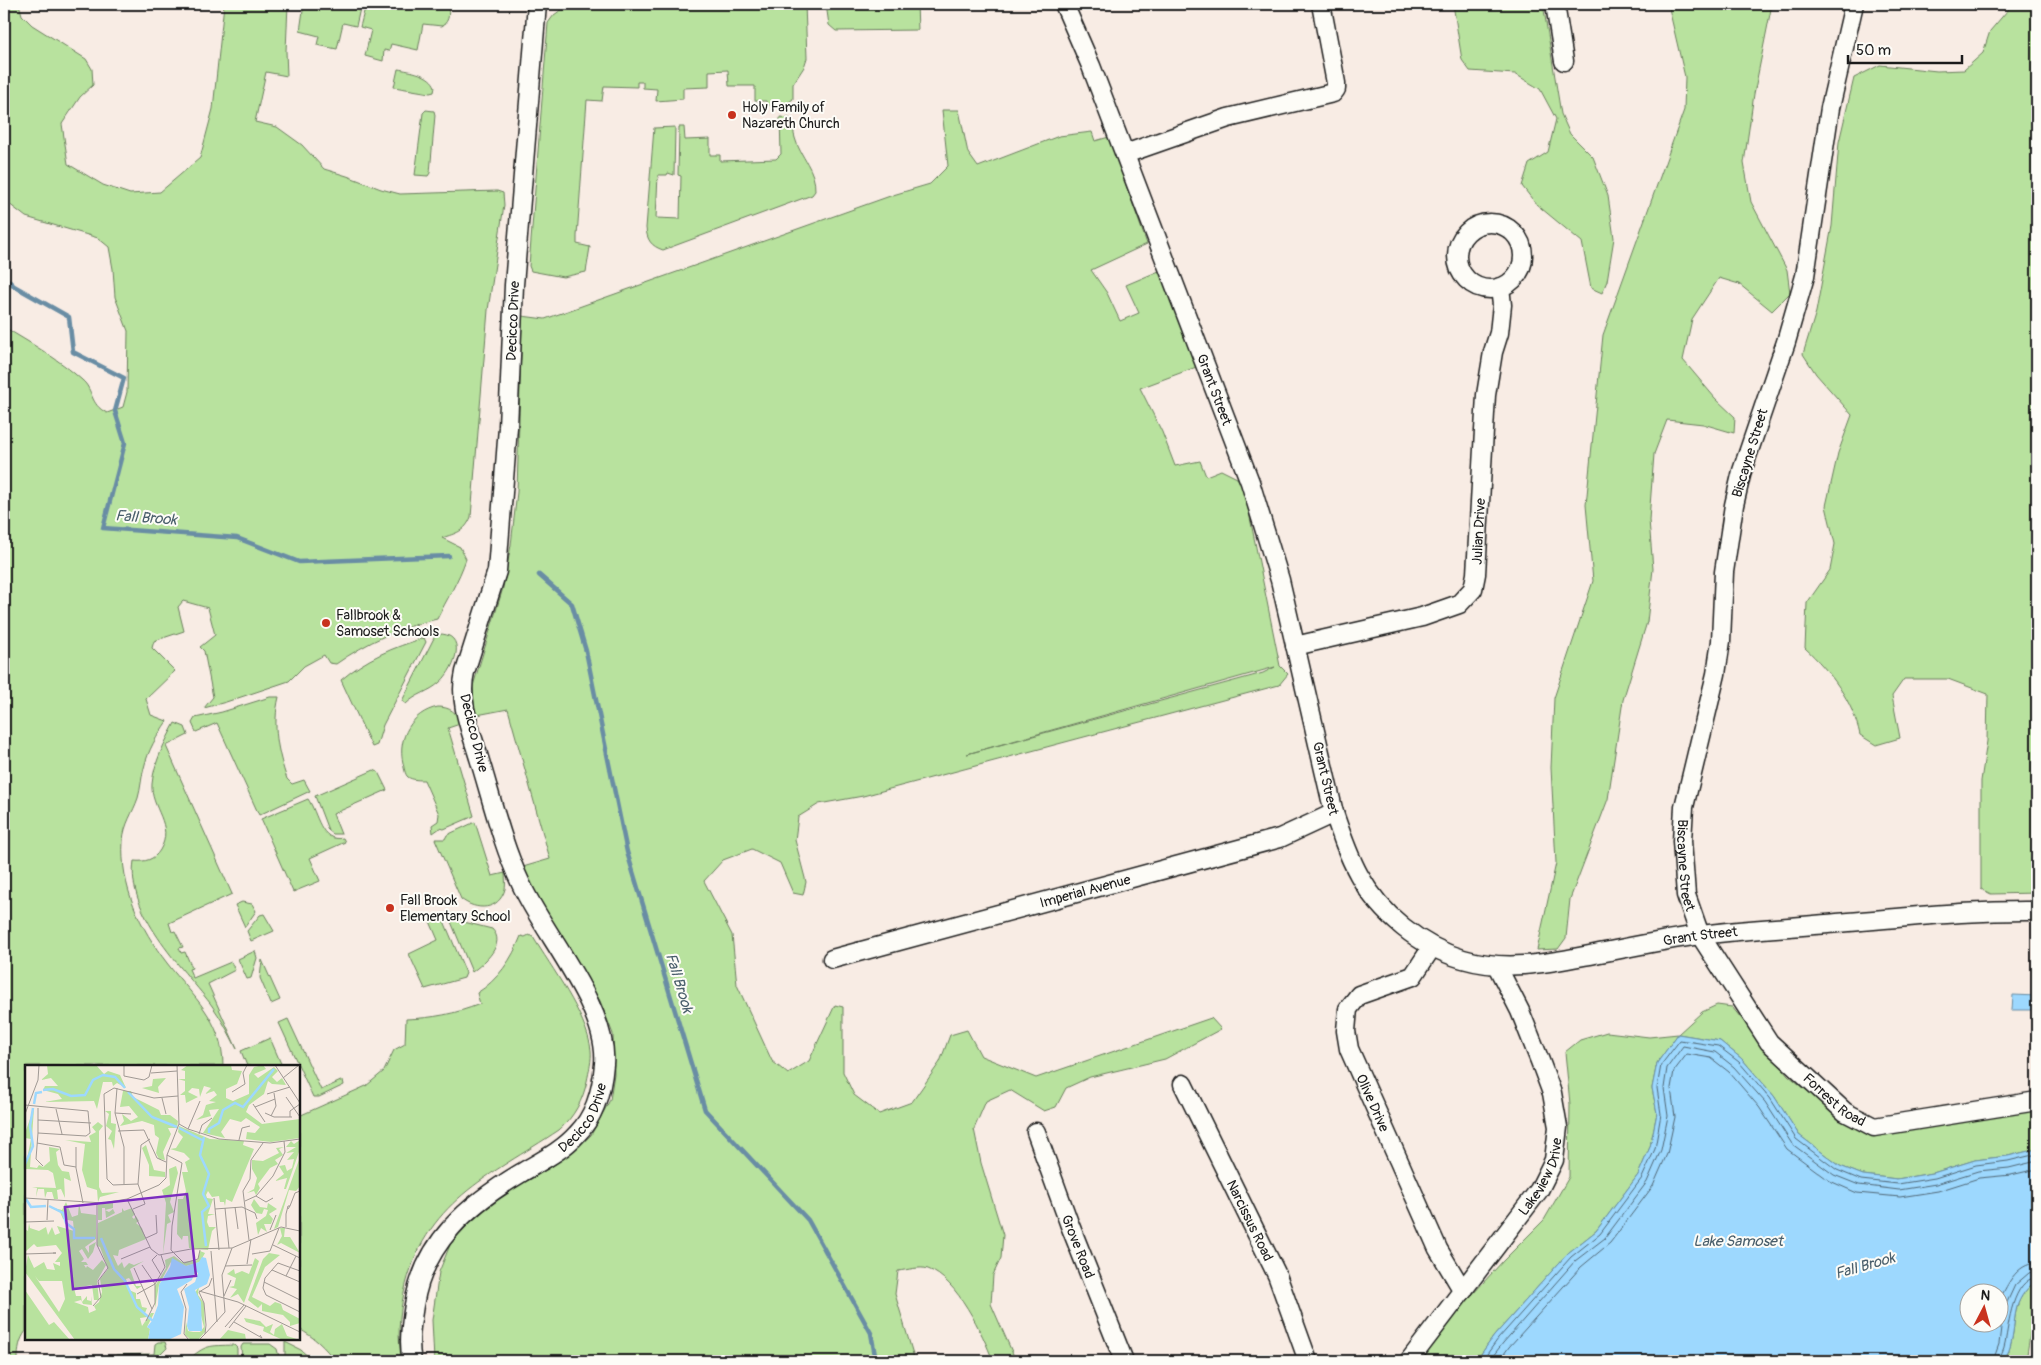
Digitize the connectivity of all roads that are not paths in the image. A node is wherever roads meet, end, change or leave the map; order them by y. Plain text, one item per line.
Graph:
1 (537, 4) edge
2 (1064, 4) edge
3 (1321, 4) edge
4 (1555, 4) edge
5 (1854, 4) edge
6 (1564, 61) dead end
7 (1125, 154) junction
8 (1500, 287) dead end
9 (1295, 646) junction
10 (1334, 812) junction
11 (2037, 911) edge
12 (1700, 936) junction
13 (1432, 947) junction
14 (832, 959) dead end
15 (1497, 966) junction
16 (1183, 1084) dead end
17 (2037, 1102) edge
18 (1036, 1132) dead end
19 (1463, 1291) junction
20 (412, 1361) edge
21 (1124, 1361) edge
22 (1308, 1361) edge
23 (1409, 1361) edge

1 - 20 street, Decicco Drive
2 - 7 street, Grant Street
3 - 7 street
4 - 6 street
5 - 12 street, Biscayne Street
7 - 9 street, Grant Street
8 - 9 street, Julian Drive
9 - 10 street, Grant Street
10 - 13 street, Grant Street
10 - 14 street, Imperial Avenue
11 - 12 street, Grant Street
12 - 15 street, Grant Street
12 - 17 street, Forrest Road
13 - 15 street, Grant Street
13 - 19 street, Olive Drive
15 - 19 street, Lakeview Drive
16 - 22 street, Narcissus Road
18 - 21 street, Grove Road
19 - 23 street, Lakeview Drive

